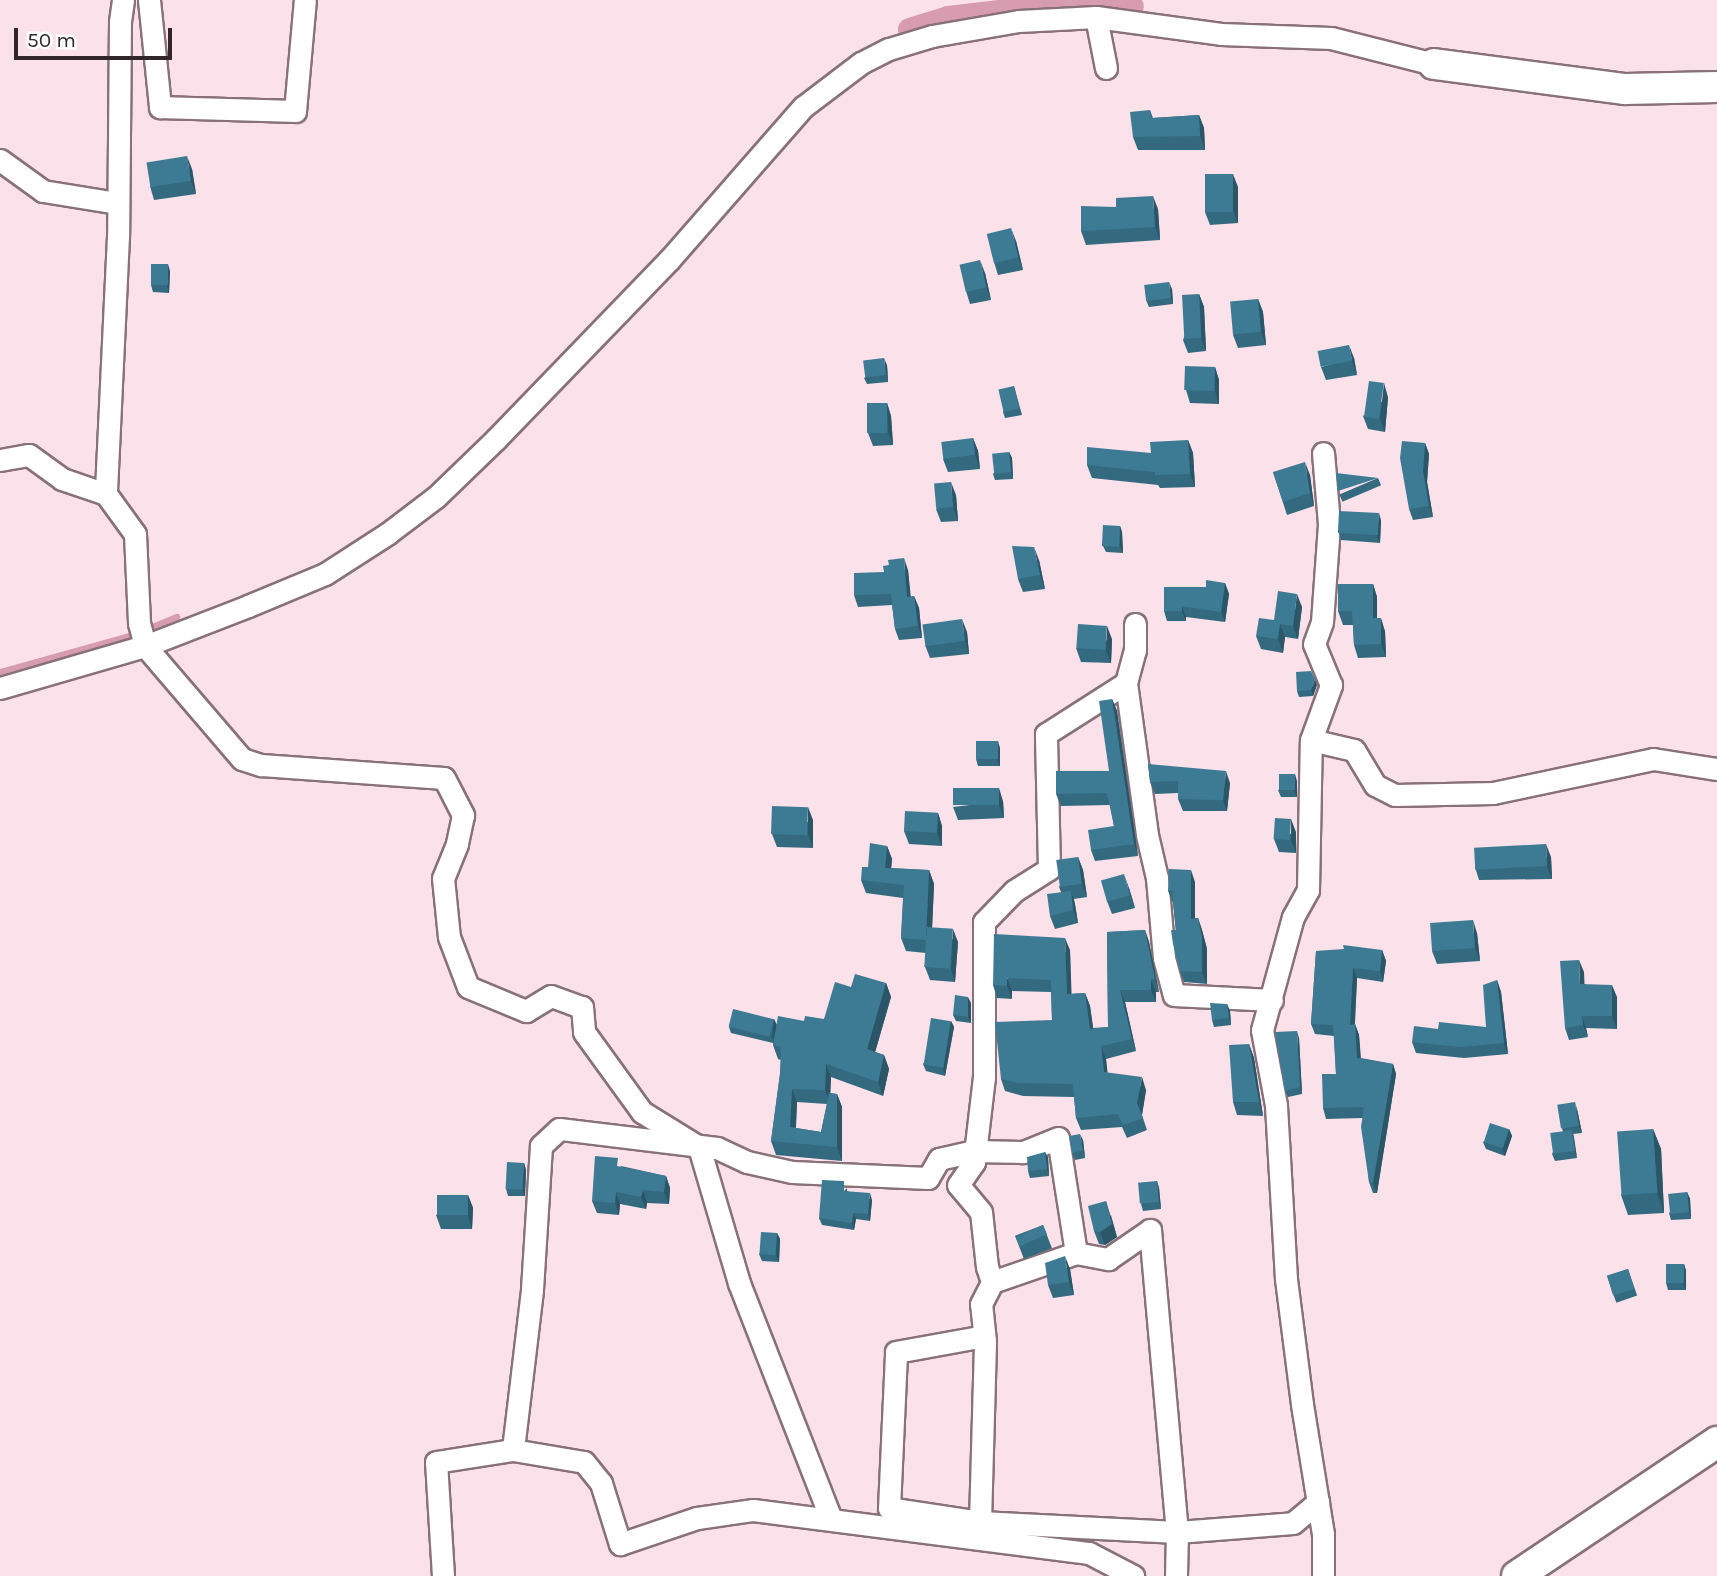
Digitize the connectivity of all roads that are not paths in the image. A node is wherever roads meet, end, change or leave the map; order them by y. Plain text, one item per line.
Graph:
1 (123, 0) edge
2 (149, 0) edge
3 (305, 0) edge
4 (1096, 17) junction
5 (1434, 64) joint
6 (1106, 68) dead end
7 (1717, 87) edge
8 (0, 160) edge
9 (117, 203) junction
10 (1323, 453) dead end
11 (0, 460) edge
12 (106, 494) junction
13 (1135, 624) dead end
14 (142, 636) junction
15 (1126, 683) junction
16 (0, 688) edge
17 (1311, 740) junction
18 (1717, 769) edge
19 (1272, 1000) junction
20 (699, 1147) junction
21 (974, 1152) junction
22 (1076, 1253) junction
23 (992, 1282) junction
24 (984, 1336) junction
25 (1717, 1442) edge
26 (513, 1450) junction
27 (1318, 1502) junction
28 (831, 1519) junction
29 (979, 1522) junction
30 (1177, 1532) junction
31 (443, 1576) edge
32 (1133, 1576) edge
33 (1176, 1576) edge
34 (1323, 1576) edge
35 (1517, 1576) edge

1 - 9 street
2 - 3 street
4 - 5 street
4 - 6 street
4 - 14 street
5 - 7 street
8 - 9 street
9 - 12 street
10 - 17 street
11 - 12 street
12 - 14 street
13 - 15 street
14 - 16 street
14 - 20 street
15 - 19 street
15 - 21 street
17 - 18 street
17 - 19 street
19 - 27 street
20 - 21 street
20 - 26 street
20 - 28 street
21 - 22 street
21 - 23 street
22 - 23 street
22 - 30 street
23 - 24 street
24 - 29 street
24 - 29 street
25 - 35 street
26 - 28 street
26 - 31 street
27 - 30 street
27 - 34 street
28 - 32 street
29 - 30 street
30 - 33 street

